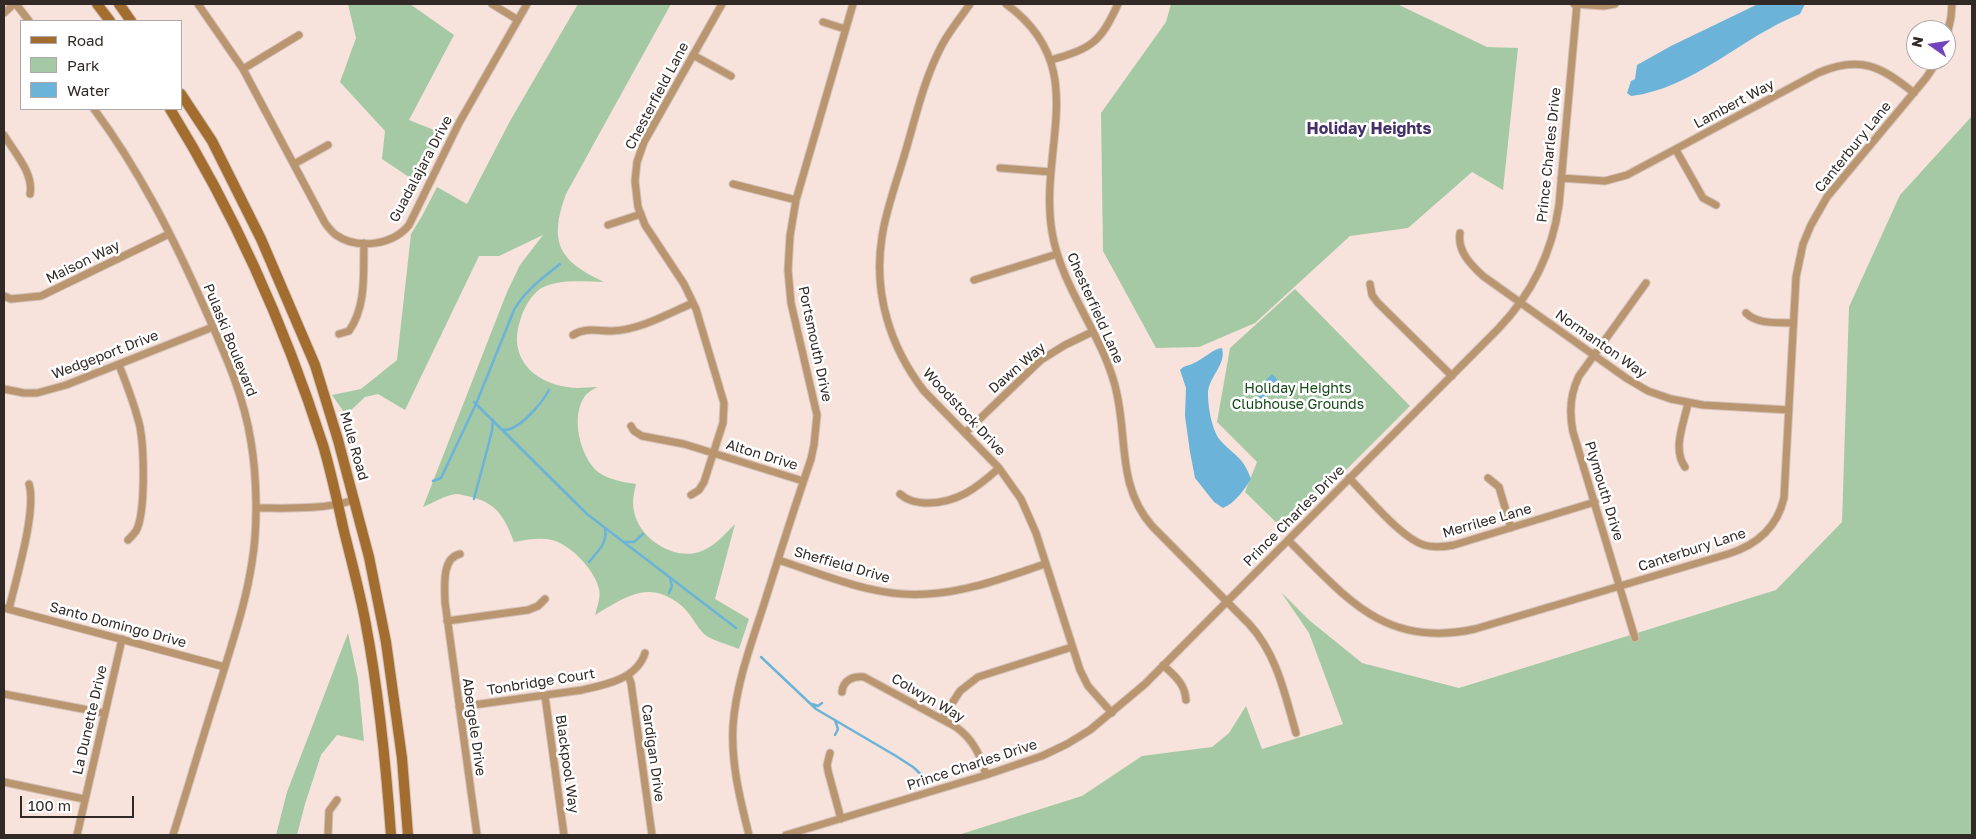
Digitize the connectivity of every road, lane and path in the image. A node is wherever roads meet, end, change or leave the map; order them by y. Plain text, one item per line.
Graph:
1 (15, 4) edge
2 (97, 4) edge
3 (119, 4) edge
4 (198, 4) edge
5 (492, 4) edge
6 (527, 4) edge
7 (722, 4) edge
8 (853, 4) edge
9 (970, 4) edge
10 (1006, 4) edge
11 (1118, 4) edge
12 (1576, 4) edge
13 (1615, 4) edge
14 (1952, 4) edge
15 (4, 12) edge
16 (28, 20) edge
17 (109, 20) edge
18 (130, 20) edge
19 (518, 20) junction
20 (1950, 20) edge
21 (823, 22) dead end
22 (846, 29) junction
23 (299, 36) dead end
24 (693, 55) junction
25 (1051, 60) junction
26 (243, 69) junction
27 (1931, 70) edge
28 (731, 76) dead end
29 (1914, 93) junction
30 (182, 96) edge
31 (95, 110) edge
32 (171, 110) edge
33 (4, 135) edge
34 (328, 145) dead end
35 (1676, 150) junction
36 (294, 164) junction
37 (1000, 168) dead end
38 (1051, 172) junction
39 (1561, 178) junction
40 (733, 184) dead end
41 (30, 194) dead end
42 (796, 200) junction
43 (1716, 205) dead end
44 (641, 214) junction
45 (608, 225) dead end
46 (1460, 233) dead end
47 (169, 234) junction
48 (364, 243) junction
49 (1057, 254) junction
50 (974, 280) dead end
51 (1646, 283) dead end
52 (1370, 284) dead end
53 (4, 296) edge
54 (693, 303) junction
55 (1521, 303) junction
56 (1746, 313) dead end
57 (1793, 323) junction
58 (213, 327) junction
59 (1092, 332) junction
60 (339, 334) dead end
61 (573, 335) dead end
62 (1594, 355) junction
63 (119, 365) junction
64 (1452, 376) junction
65 (4, 389) edge
66 (1688, 403) junction
67 (1789, 410) junction
68 (631, 426) dead end
69 (966, 432) junction
70 (713, 454) junction
71 (1685, 466) dead end
72 (1000, 468) junction
73 (1349, 478) junction
74 (1488, 478) dead end
75 (803, 481) junction
76 (29, 484) dead end
77 (900, 494) dead end
78 (690, 495) dead end
79 (354, 500) junction
80 (1595, 502) junction
81 (338, 505) junction
82 (256, 508) junction
83 (1511, 528) junction
84 (128, 540) dead end
85 (1288, 540) junction
86 (460, 554) dead end
87 (778, 560) junction
88 (1045, 564) junction
89 (1620, 586) junction
90 (545, 599) dead end
91 (1226, 601) junction
92 (6, 608) edge
93 (448, 621) junction
94 (1635, 638) dead end
95 (122, 639) junction
96 (1072, 647) junction
97 (645, 653) dead end
98 (1164, 665) junction
99 (225, 667) junction
100 (628, 675) junction
101 (842, 692) dead end
102 (4, 694) edge
103 (545, 696) junction
104 (1186, 700) dead end
105 (459, 707) junction
106 (104, 713) junction
107 (1112, 713) junction
108 (942, 719) junction
109 (1296, 733) dead end
110 (830, 753) dead end
111 (986, 776) junction
112 (4, 782) edge
113 (84, 799) junction
114 (337, 800) dead end
115 (842, 819) junction
116 (76, 835) edge
117 (173, 835) edge
118 (328, 835) edge
119 (391, 835) edge
120 (408, 835) edge
121 (477, 835) edge
122 (564, 835) edge
123 (652, 835) edge
124 (749, 835) edge
125 (786, 835) edge

1 - 15 street
1 - 16 street
2 - 17 main road
3 - 18 main road
4 - 26 street, Guadalajara Drive
5 - 19 street
6 - 19 street, Guadalajara Drive
7 - 24 street, Chesterfield Lane
8 - 22 street, Portsmouth Drive
9 - 69 street, Woodstock Drive
10 - 25 street, Chesterfield Lane
11 - 25 street
12 - 13 street
12 - 39 street, Prince Charles Drive
14 - 20 street
19 - 48 street, Guadalajara Drive
21 - 22 street
22 - 42 street, Portsmouth Drive
23 - 26 street
24 - 28 street
24 - 44 street, Chesterfield Lane
25 - 38 street, Chesterfield Lane
26 - 36 street, Guadalajara Drive
27 - 29 street, Canterbury Lane
29 - 35 street, Lambert Way
29 - 57 street, Canterbury Lane
30 - 79 main road, Mule Road
31 - 47 street, Pulaski Boulevard
32 - 81 main road
33 - 41 street
34 - 36 street
35 - 39 street, Lambert Way
35 - 43 street
36 - 48 street, Guadalajara Drive
37 - 38 street
38 - 49 street, Chesterfield Lane
39 - 55 street, Prince Charles Drive
40 - 42 street
42 - 75 street, Portsmouth Drive
44 - 45 street
44 - 54 street, Chesterfield Lane
46 - 55 street, Normanton Way
47 - 53 street, Maison Way
47 - 58 street, Pulaski Boulevard
48 - 60 street
49 - 50 street
49 - 59 street, Chesterfield Lane
51 - 62 street, Plymouth Drive
52 - 64 street
54 - 61 street
54 - 70 street, Chesterfield Lane
55 - 62 street, Normanton Way
55 - 64 street, Prince Charles Drive
56 - 57 street
57 - 67 street, Canterbury Lane
58 - 63 street, Wedgeport Drive
58 - 82 street, Pulaski Boulevard
59 - 69 street, Dawn Way
59 - 91 street, Chesterfield Lane
62 - 66 street, Normanton Way
62 - 80 street, Plymouth Drive
63 - 65 street, Wedgeport Drive
63 - 84 street
64 - 73 street, Prince Charles Drive
66 - 67 street, Normanton Way
66 - 71 street
67 - 89 street, Canterbury Lane
68 - 70 street, Alton Drive
69 - 72 street, Woodstock Drive
70 - 75 street, Alton Drive
70 - 78 street, Chesterfield Lane
72 - 77 street
72 - 88 street, Woodstock Drive
73 - 83 street, Merrilee Lane
73 - 85 street, Prince Charles Drive
74 - 83 street
75 - 87 street, Portsmouth Drive
76 - 92 street
79 - 81 street
79 - 120 main road, Mule Road
80 - 83 street, Merrilee Lane
80 - 89 street, Plymouth Drive
81 - 82 street
81 - 119 main road
82 - 99 street, Pulaski Boulevard
85 - 89 street, Canterbury Lane
85 - 91 street, Prince Charles Drive
86 - 93 street, Abergele Drive
87 - 88 street, Sheffield Drive
87 - 124 street, Portsmouth Drive
88 - 96 street, Woodstock Drive
89 - 94 street, Plymouth Drive
90 - 93 street
91 - 98 street, Prince Charles Drive
91 - 109 street, Chesterfield Lane
92 - 95 street, Santo Domingo Drive
93 - 105 street, Abergele Drive
95 - 99 street, Santo Domingo Drive
95 - 106 street, La Dunette Drive
96 - 107 street, Woodstock Drive
96 - 108 street
97 - 100 street
98 - 104 street
98 - 107 street, Prince Charles Drive
99 - 117 street, Pulaski Boulevard
100 - 103 street, Tonbridge Court
100 - 123 street, Cardigan Drive
101 - 108 street, Colwyn Way
102 - 106 street
103 - 105 street, Tonbridge Court
103 - 122 street, Blackpool Way
105 - 121 street, Abergele Drive
106 - 113 street, La Dunette Drive
107 - 111 street, Prince Charles Drive
108 - 111 street, Colwyn Way
110 - 115 street
111 - 115 street, Prince Charles Drive
112 - 113 street
113 - 116 street, La Dunette Drive
114 - 118 street
115 - 125 street, Prince Charles Drive

